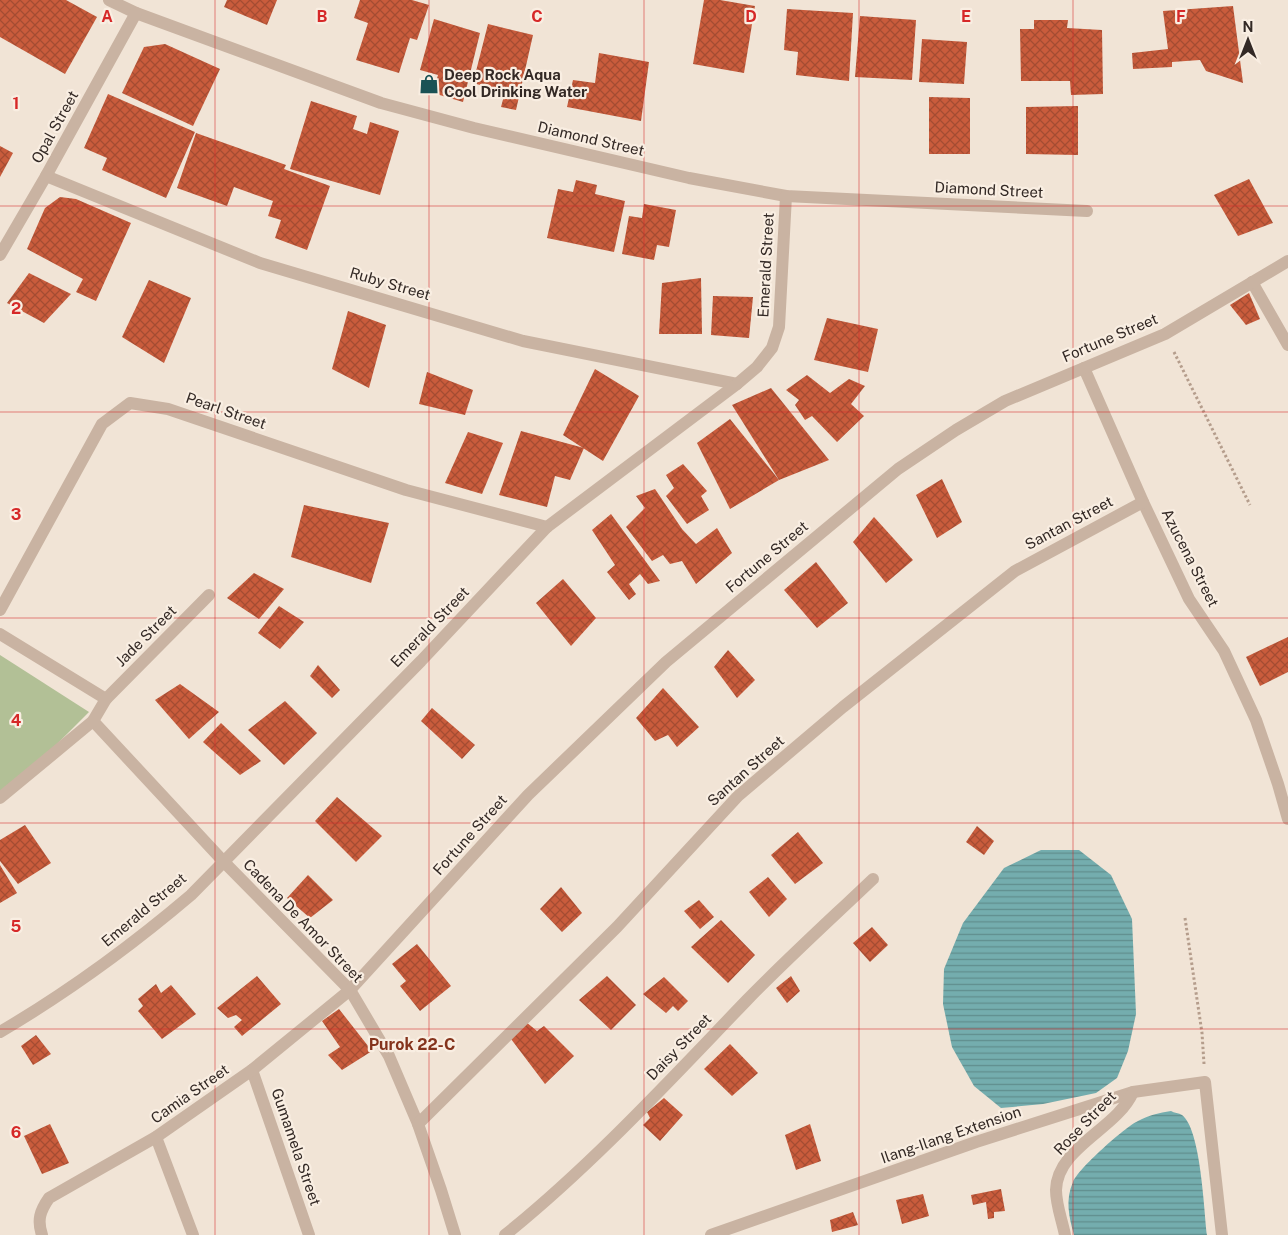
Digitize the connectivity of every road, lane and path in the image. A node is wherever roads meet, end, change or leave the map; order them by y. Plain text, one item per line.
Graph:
1 (109, 0) edge
2 (136, 13) junction
3 (46, 176) junction
4 (786, 196) junction
5 (1087, 211) dead end
6 (0, 255) edge
7 (1288, 261) edge
8 (1252, 282) junction
9 (1164, 334) junction
10 (1288, 345) edge
11 (1084, 368) junction
12 (737, 384) junction
13 (1143, 502) junction
14 (1250, 505) dead end
15 (547, 527) junction
16 (209, 596) dead end
17 (0, 610) edge
18 (0, 634) edge
19 (106, 699) junction
20 (92, 721) junction
21 (1283, 782) edge
22 (0, 798) edge
23 (1288, 819) edge
24 (224, 862) junction
25 (873, 879) dead end
26 (1185, 918) dead end
27 (350, 990) junction
28 (0, 1032) edge
29 (252, 1070) junction
30 (1205, 1082) junction
31 (1133, 1092) junction
32 (418, 1124) junction
33 (156, 1137) junction
34 (42, 1235) edge
35 (193, 1235) edge
36 (309, 1235) edge
37 (455, 1235) edge
38 (505, 1235) edge
39 (711, 1235) edge
40 (1065, 1235) edge
41 (1222, 1235) edge

1 - 2 street, Diamond Street
2 - 3 street, Opal Street
2 - 4 street, Diamond Street
3 - 6 street, Opal Street
3 - 12 street, Ruby Street
4 - 5 street, Diamond Street
4 - 12 street, Emerald Street
7 - 8 street, Fortune Street
8 - 9 street, Fortune Street
8 - 10 street
9 - 11 street, Fortune Street
9 - 14 path
11 - 13 street, Azucena Street
11 - 27 street, Fortune Street
12 - 15 street, Emerald Street
13 - 21 street, Azucena Street
13 - 32 street, Santan Street
15 - 17 street, Pearl Street
15 - 24 street, Emerald Street
16 - 19 street, Jade Street
18 - 19 street
19 - 20 street, Jade Street
20 - 22 street, Jade Street
20 - 24 street, Cadena De Amor Street
21 - 23 street, Azucena Street
24 - 27 street, Cadena De Amor Street
24 - 28 street, Emerald Street
25 - 38 street, Daisy Street
26 - 30 path
27 - 29 street, Camia Street
27 - 32 street, Cadena De Amor Street
29 - 33 street, Camia Street
29 - 36 street, Gumamela Street
30 - 31 street, Ilang-Ilang Extension
30 - 41 street
31 - 39 street, Ilang-Ilang Extension
31 - 40 street, Rose Street
32 - 37 street, Cadena De Amor Street
33 - 34 street, Camia Street
33 - 35 street

